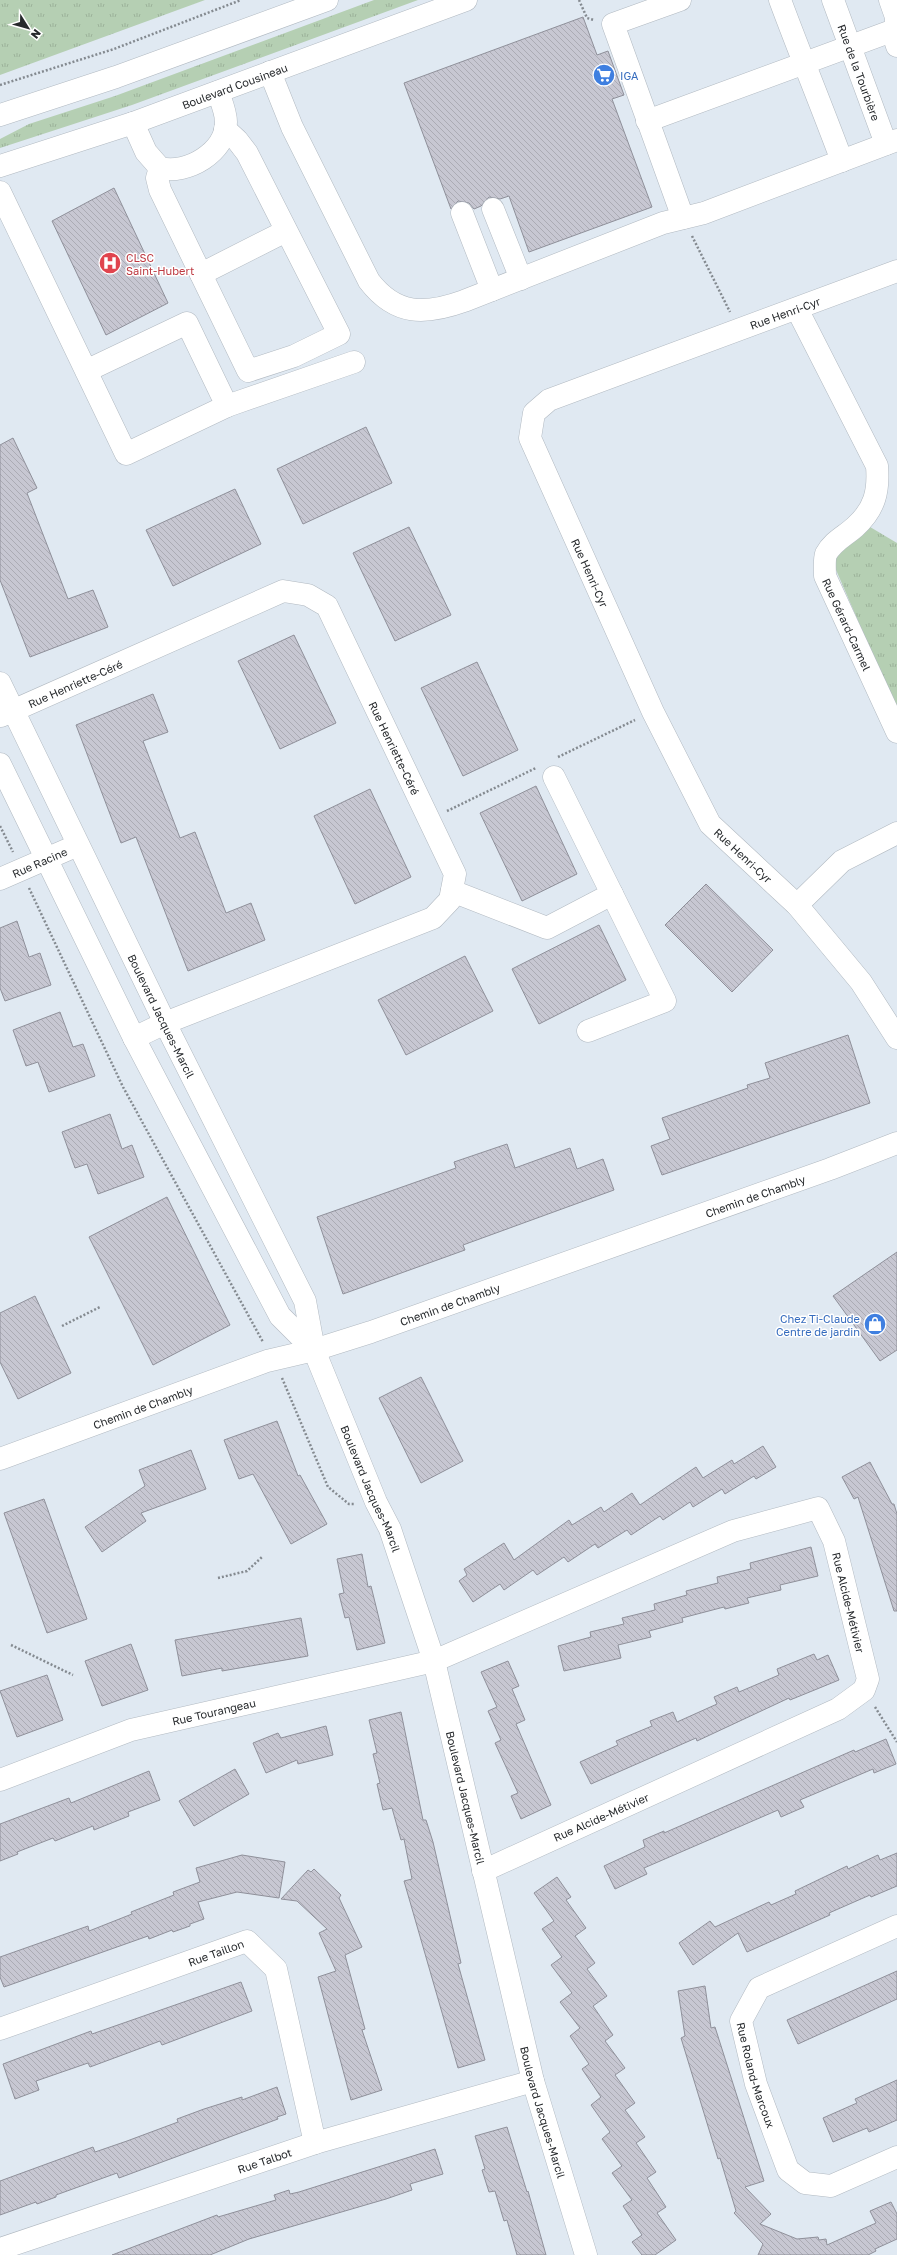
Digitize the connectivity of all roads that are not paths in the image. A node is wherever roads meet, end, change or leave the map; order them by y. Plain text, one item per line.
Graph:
1 (327, 0) edge
2 (466, 0) edge
3 (680, 0) edge
4 (780, 0) edge
5 (833, 0) edge
6 (890, 0) edge
7 (896, 35) edge
8 (850, 46) junction
9 (804, 63) junction
10 (270, 72) junction
11 (218, 92) junction
12 (0, 115) edge
13 (647, 121) junction
14 (133, 123) junction
15 (225, 129) junction
16 (892, 142) edge
17 (842, 161) junction
18 (0, 166) edge
19 (160, 168) junction
20 (0, 192) edge
21 (493, 208) dead end
22 (462, 213) dead end
23 (687, 225) junction
24 (286, 231) junction
25 (897, 271) edge
26 (201, 274) junction
27 (521, 279) junction
28 (492, 290) junction
29 (797, 309) junction
30 (315, 345) junction
31 (354, 362) dead end
32 (271, 363) junction
33 (86, 371) junction
34 (327, 371) junction
35 (281, 387) junction
36 (227, 406) junction
37 (0, 683) edge
38 (7, 714) edge
39 (897, 732) edge
40 (0, 764) edge
41 (554, 777) dead end
42 (897, 833) edge
43 (78, 845) junction
44 (47, 860) junction
45 (0, 878) edge
46 (452, 891) junction
47 (612, 894) junction
48 (797, 905) junction
49 (165, 1023) junction
50 (588, 1031) dead end
51 (134, 1038) junction
52 (897, 1038) edge
53 (897, 1143) edge
54 (314, 1350) junction
55 (0, 1459) edge
56 (434, 1661) junction
57 (0, 1780) edge
58 (483, 1871) junction
59 (897, 1926) edge
60 (0, 2029) edge
61 (533, 2082) junction
62 (315, 2143) junction
63 (897, 2157) edge
64 (0, 2249) edge
65 (586, 2255) edge

1 - 12 street
2 - 10 street, Boulevard Cousineau
3 - 13 street
4 - 9 street
5 - 8 street, Rue de la Tourbière
6 - 7 street
7 - 8 street
8 - 9 street
8 - 16 street, Rue de la Tourbière
9 - 13 street
9 - 17 street
10 - 11 street, Boulevard Cousineau
10 - 28 street
11 - 14 street, Boulevard Cousineau
11 - 15 street
13 - 23 street
14 - 18 street, Boulevard Cousineau
14 - 19 street
15 - 19 street
15 - 24 street
16 - 17 street
17 - 23 street
19 - 26 street
20 - 33 street
21 - 27 street
22 - 28 street
23 - 27 street
24 - 26 street
24 - 30 street
25 - 29 street, Rue Henri-Cyr
26 - 32 street
27 - 28 street
29 - 39 street, Rue Gérard-Carmel
29 - 48 street, Rue Henri-Cyr
30 - 32 street
30 - 34 street
31 - 34 street
32 - 35 street
33 - 36 street
33 - 36 street
34 - 35 street
35 - 36 street
37 - 38 street, Boulevard Jacques-Marcil
38 - 43 street, Boulevard Jacques-Marcil
38 - 46 street, Rue Henriette-Céré
40 - 44 street, Boulevard Jacques-Marcil
41 - 47 street
42 - 48 street
43 - 44 street, Rue Racine
43 - 49 street, Boulevard Jacques-Marcil
44 - 45 street, Rue Racine
44 - 51 street, Boulevard Jacques-Marcil
46 - 47 street
46 - 49 street, Rue Henriette-Céré
47 - 50 street
48 - 52 street, Rue Henri-Cyr
49 - 51 street, Rue Henriette-Céré
49 - 54 street, Boulevard Jacques-Marcil
51 - 54 street, Boulevard Jacques-Marcil
53 - 54 street, Chemin de Chambly
54 - 55 street, Chemin de Chambly
54 - 56 street, Boulevard Jacques-Marcil
56 - 57 street, Rue Tourangeau
56 - 58 street, Boulevard Jacques-Marcil
56 - 58 street, Rue Alcide-Métivier
58 - 61 street, Boulevard Jacques-Marcil
59 - 63 street, Rue Roland-Marcoux
60 - 62 street, Rue Taillon
61 - 62 street, Rue Talbot
61 - 65 street, Boulevard Jacques-Marcil
62 - 64 street, Rue Talbot

